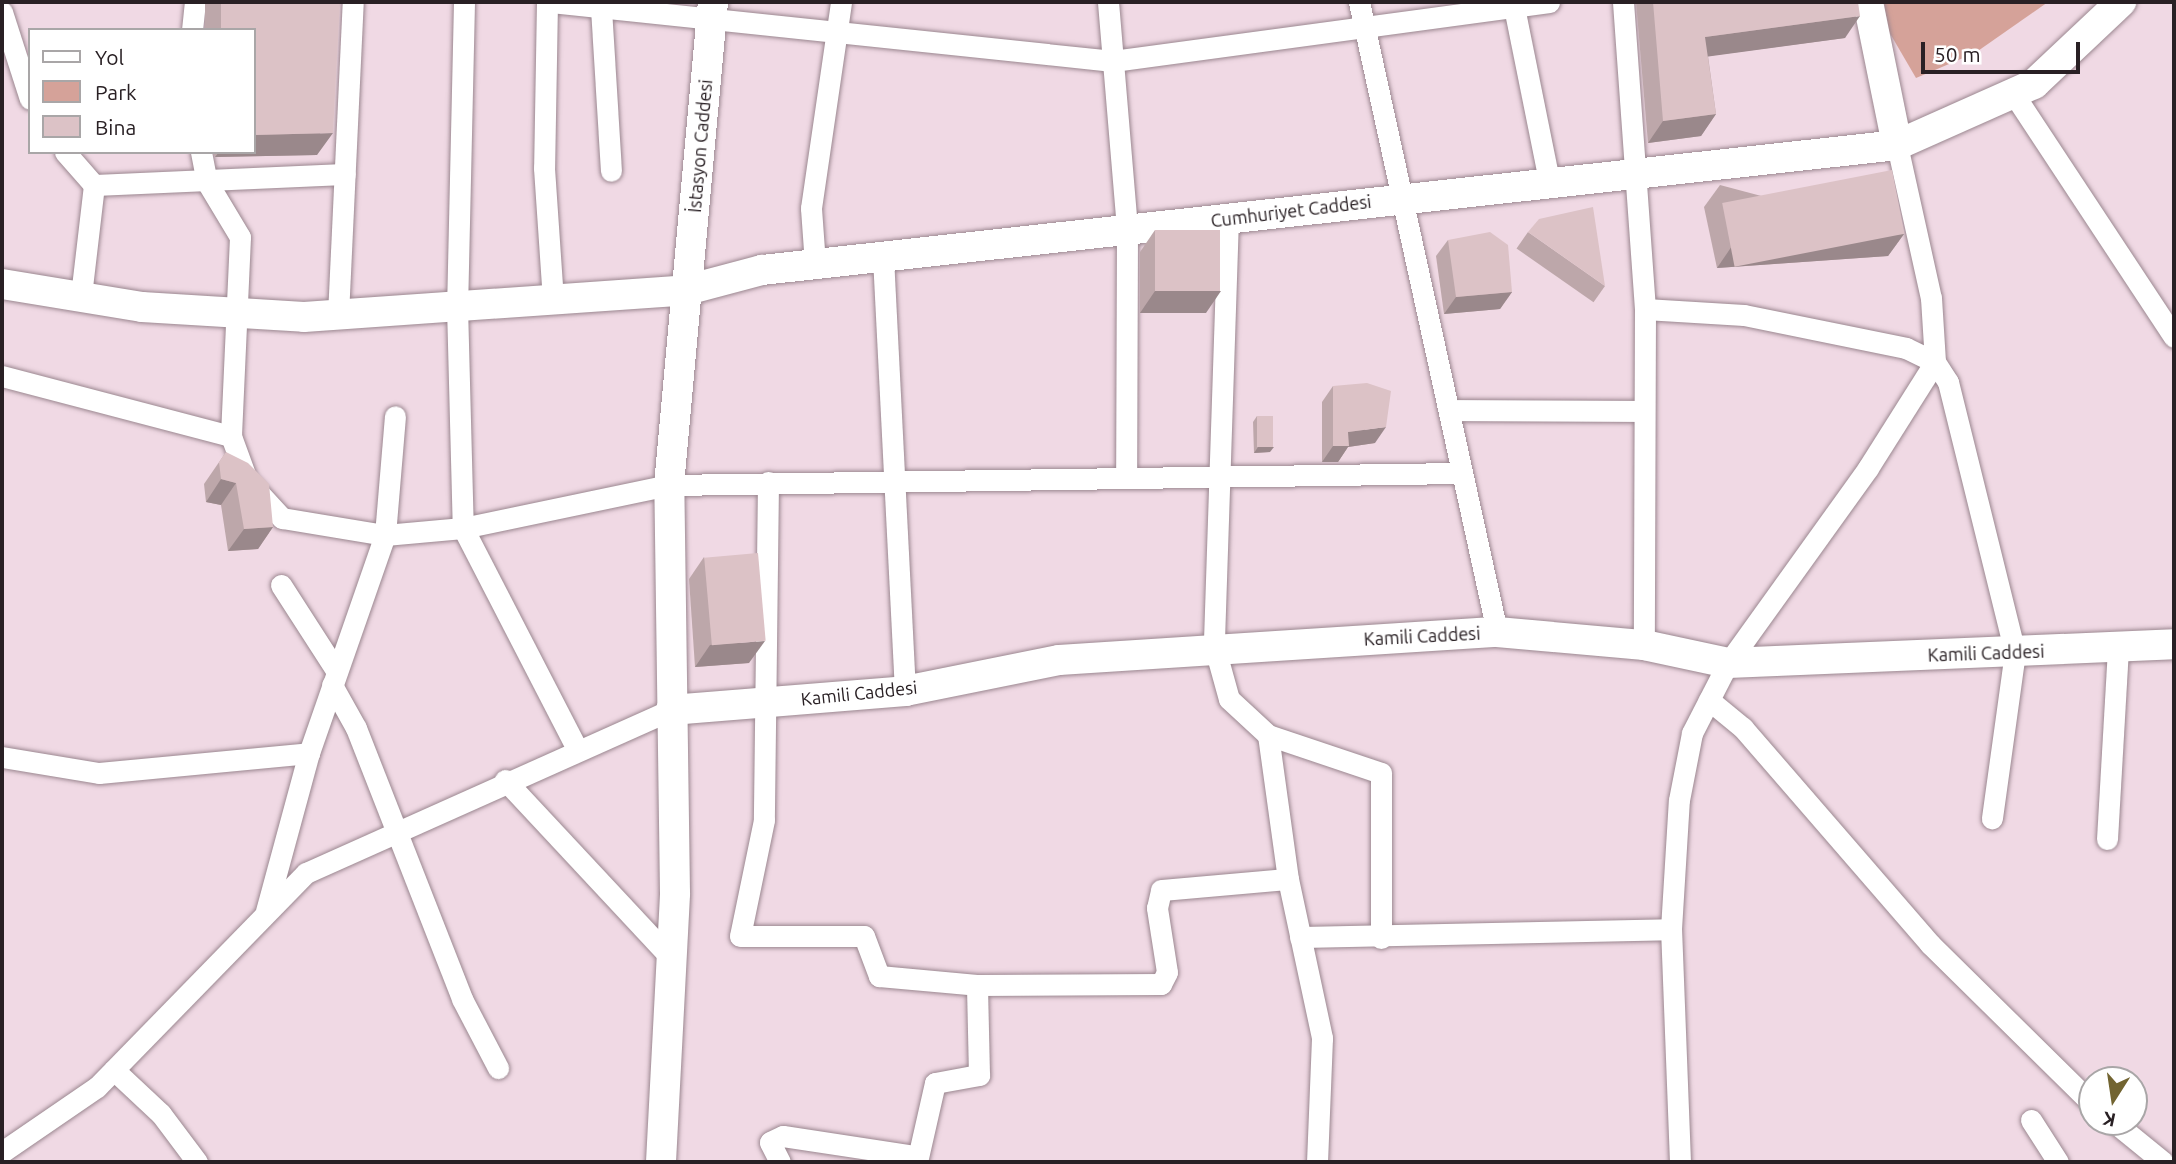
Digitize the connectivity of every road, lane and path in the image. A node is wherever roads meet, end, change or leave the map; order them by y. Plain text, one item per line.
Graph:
1 (195, 2) edge
2 (353, 2) edge
3 (464, 2) edge
4 (549, 2) edge
5 (841, 2) edge
6 (1108, 2) edge
7 (1359, 2) edge
8 (1549, 2) edge
9 (1622, 2) edge
10 (2121, 2) edge
11 (1513, 4) edge
12 (1864, 6) edge
13 (601, 8) junction
14 (712, 11) edge
15 (2, 12) edge
16 (1364, 27) junction
17 (186, 28) edge
18 (837, 33) junction
19 (1113, 61) junction
20 (26, 65) edge
21 (2013, 93) junction
22 (1897, 145) junction
23 (67, 154) edge
24 (201, 154) edge
25 (611, 171) dead end
26 (1634, 171) junction
27 (345, 174) junction
28 (1549, 180) junction
29 (206, 182) junction
30 (94, 185) junction
31 (1402, 198) junction
32 (1228, 218) junction
33 (1127, 230) junction
34 (883, 257) junction
35 (814, 264) junction
36 (2, 284) edge
37 (687, 290) junction
38 (81, 296) junction
39 (553, 300) junction
40 (457, 306) junction
41 (1645, 309) junction
42 (235, 313) junction
43 (338, 315) junction
44 (2174, 337) edge
45 (1935, 362) junction
46 (2, 376) edge
47 (1449, 410) junction
48 (1641, 411) junction
49 (395, 416) dead end
50 (230, 436) junction
51 (1462, 474) junction
52 (896, 478) junction
53 (1126, 478) junction
54 (1222, 481) junction
55 (768, 482) junction
56 (669, 485) junction
57 (463, 528) junction
58 (385, 535) junction
59 (281, 585) dead end
60 (1497, 632) junction
61 (2174, 644) edge
62 (1214, 645) junction
63 (1644, 645) junction
64 (2118, 647) junction
65 (2015, 652) junction
66 (1728, 663) junction
67 (334, 678) junction
68 (905, 691) junction
69 (1709, 700) junction
70 (765, 702) junction
71 (671, 710) junction
72 (1268, 734) junction
73 (577, 749) junction
74 (309, 753) junction
75 (2, 757) edge
76 (505, 780) junction
77 (1992, 818) dead end
78 (398, 831) junction
79 (2107, 839) dead end
80 (1288, 879) junction
81 (263, 920) junction
82 (1671, 929) junction
83 (1300, 937) junction
84 (1381, 938) junction
85 (673, 960) junction
86 (977, 985) junction
87 (498, 1068) dead end
88 (114, 1070) junction
89 (2078, 1090) edge
90 (2031, 1120) dead end
91 (2131, 1136) edge
92 (2, 1152) edge
93 (916, 1159) edge
94 (197, 1162) edge
95 (661, 1162) edge
96 (780, 1162) edge
97 (1317, 1162) edge
98 (1679, 1162) edge
99 (2058, 1162) edge
100 (2162, 1162) edge

1 - 17 street
2 - 27 street
3 - 40 street
4 - 13 street
4 - 39 street
5 - 18 street
6 - 19 street
7 - 16 street
8 - 11 street
9 - 26 street
10 - 21 main road, Cumhuriyet Caddesi
11 - 16 street
11 - 28 street
12 - 22 main road
13 - 14 street
13 - 25 street
14 - 18 street
14 - 37 main road, İstasyon Caddesi
15 - 20 street
16 - 19 street
16 - 31 street
18 - 19 street
18 - 35 street
19 - 33 street
21 - 22 main road, Cumhuriyet Caddesi
21 - 44 street
22 - 26 main road, Cumhuriyet Caddesi
22 - 45 street
23 - 30 street
24 - 29 street
26 - 28 main road, Cumhuriyet Caddesi
26 - 41 street
27 - 29 street
27 - 43 street
28 - 31 main road, Cumhuriyet Caddesi
29 - 30 street
29 - 42 street
30 - 38 street
31 - 32 main road, Cumhuriyet Caddesi
31 - 47 street
32 - 33 main road, Cumhuriyet Caddesi
32 - 54 street
33 - 34 main road, Cumhuriyet Caddesi
33 - 53 street
34 - 35 main road, Cumhuriyet Caddesi
34 - 52 street
35 - 37 main road, Cumhuriyet Caddesi
36 - 38 main road, Cumhuriyet Caddesi
37 - 39 main road, Cumhuriyet Caddesi
37 - 56 main road, İstasyon Caddesi
38 - 42 main road, Cumhuriyet Caddesi
39 - 40 main road, Cumhuriyet Caddesi
40 - 43 main road, Cumhuriyet Caddesi
40 - 57 street
41 - 45 street
41 - 48 street
42 - 43 main road, Cumhuriyet Caddesi
42 - 50 street
45 - 65 street
45 - 66 street
46 - 50 street
47 - 48 street
47 - 51 street
48 - 63 street
49 - 58 street
50 - 58 street
51 - 54 street
51 - 60 street
52 - 53 street
52 - 55 street
52 - 68 street
53 - 54 street
54 - 62 street
55 - 56 street
55 - 70 street
56 - 57 street
56 - 71 main road, İstasyon Caddesi
57 - 58 street
57 - 73 street
58 - 67 street
59 - 67 street
60 - 62 main road, Kamili Caddesi
60 - 63 main road, Kamili Caddesi
61 - 64 main road, Kamili Caddesi
62 - 68 main road, Kamili Caddesi
62 - 72 street
63 - 66 main road, Kamili Caddesi
64 - 65 main road, Kamili Caddesi
64 - 79 street
65 - 66 main road, Kamili Caddesi
65 - 77 street
66 - 69 street
67 - 74 street
67 - 78 street
68 - 70 main road, Kamili Caddesi
69 - 82 street
69 - 89 street
70 - 71 main road, Kamili Caddesi
70 - 86 street
71 - 73 street
71 - 85 main road, İstasyon Caddesi
72 - 80 street
72 - 84 street
73 - 76 street
74 - 75 street
74 - 81 street
76 - 78 street
76 - 85 street
78 - 81 street
78 - 87 street
80 - 83 street
80 - 86 street
81 - 88 street
82 - 84 street
82 - 98 street
83 - 84 street
83 - 97 street
85 - 95 main road, İstasyon Caddesi
86 - 93 street
88 - 92 street
88 - 94 street
90 - 99 street
91 - 100 street
93 - 96 street

